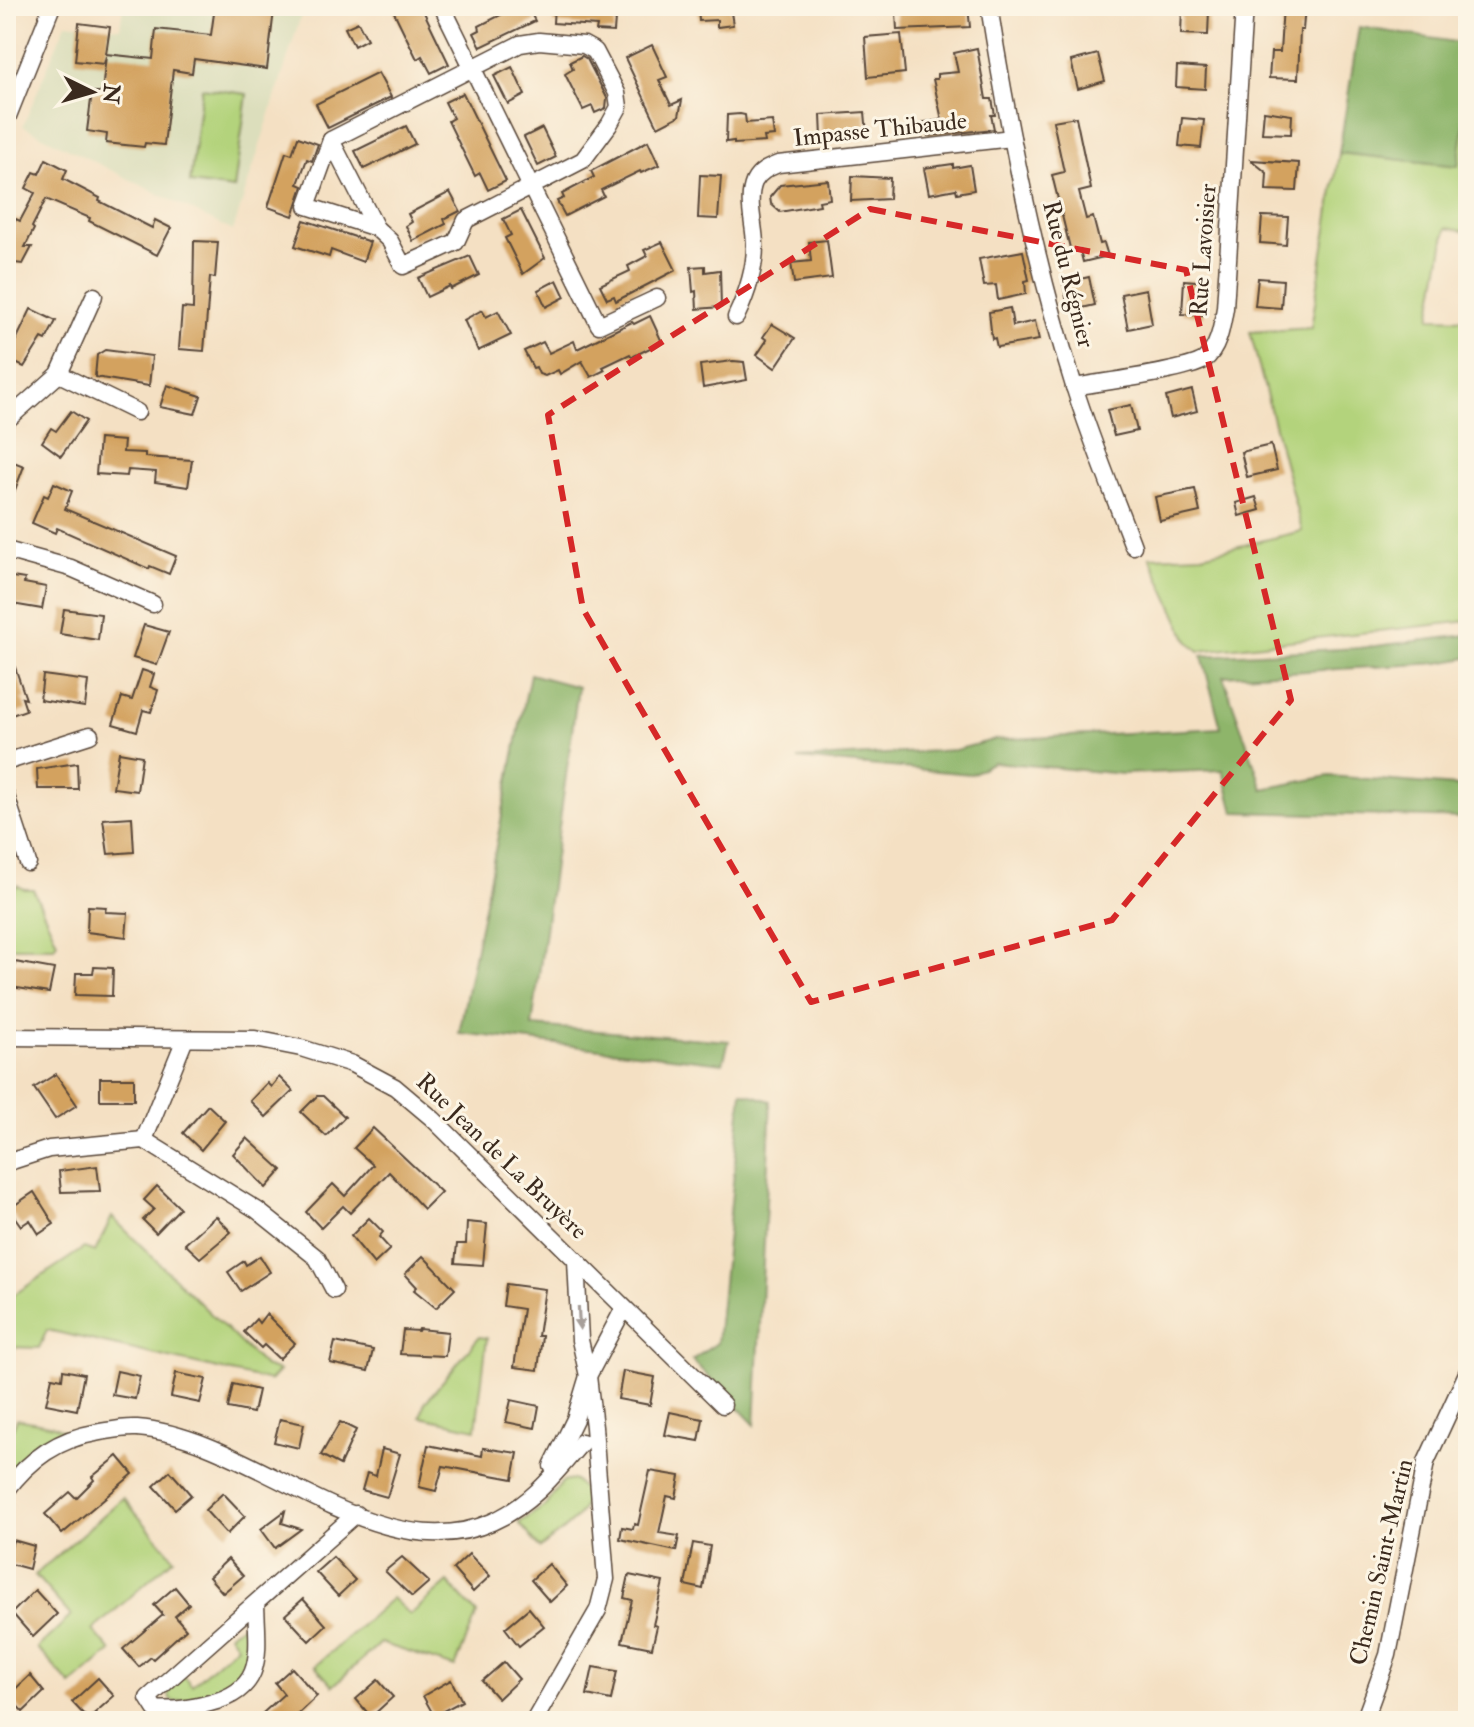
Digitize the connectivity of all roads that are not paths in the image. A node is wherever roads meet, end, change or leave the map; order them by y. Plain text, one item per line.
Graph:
1 (52, 6) edge
2 (442, 6) edge
3 (989, 6) edge
4 (1244, 6) edge
5 (472, 68) junction
6 (6, 121) edge
7 (1012, 138) junction
8 (331, 140) junction
9 (532, 187) junction
10 (376, 228) junction
11 (94, 296) dead end
12 (657, 298) dead end
13 (736, 317) dead end
14 (59, 374) junction
15 (1074, 387) junction
16 (137, 412) dead end
17 (6, 421) edge
18 (1133, 546) dead end
19 (6, 550) edge
20 (153, 604) dead end
21 (90, 735) dead end
22 (6, 762) edge
23 (6, 796) edge
24 (28, 863) dead end
25 (6, 1037) edge
26 (185, 1039) junction
27 (144, 1140) junction
28 (6, 1163) edge
29 (576, 1260) junction
30 (334, 1290) dead end
31 (624, 1308) junction
32 (1468, 1371) edge
33 (588, 1376) junction
34 (723, 1405) dead end
35 (582, 1438) junction
36 (6, 1491) edge
37 (356, 1514) junction
38 (256, 1603) junction
39 (534, 1721) edge
40 (1364, 1721) edge

1 - 6 street
2 - 5 street
3 - 7 street, Rue du Régnier
4 - 15 street, Rue Lavoisier
5 - 8 street
5 - 9 street
5 - 9 street
7 - 13 street, Impasse Thibaude
7 - 15 street, Rue du Régnier
8 - 10 street
8 - 10 street
9 - 10 street
9 - 12 street
11 - 14 street
14 - 16 street
14 - 17 street
15 - 18 street, Rue du Régnier
19 - 20 street
21 - 22 street
23 - 24 street
25 - 26 street, Rue Jean de La Bruyère
26 - 27 street
26 - 29 street, Rue Jean de La Bruyère
27 - 28 street
27 - 30 street
29 - 31 street, Rue Jean de La Bruyère
29 -> 33 street
31 - 33 street
31 - 34 street, Rue Jean de La Bruyère
32 - 40 street, Chemin Saint-Martin
33 - 35 street
33 - 35 street
35 - 37 street
35 - 39 street
36 - 37 street
37 - 38 street
38 - 38 street

